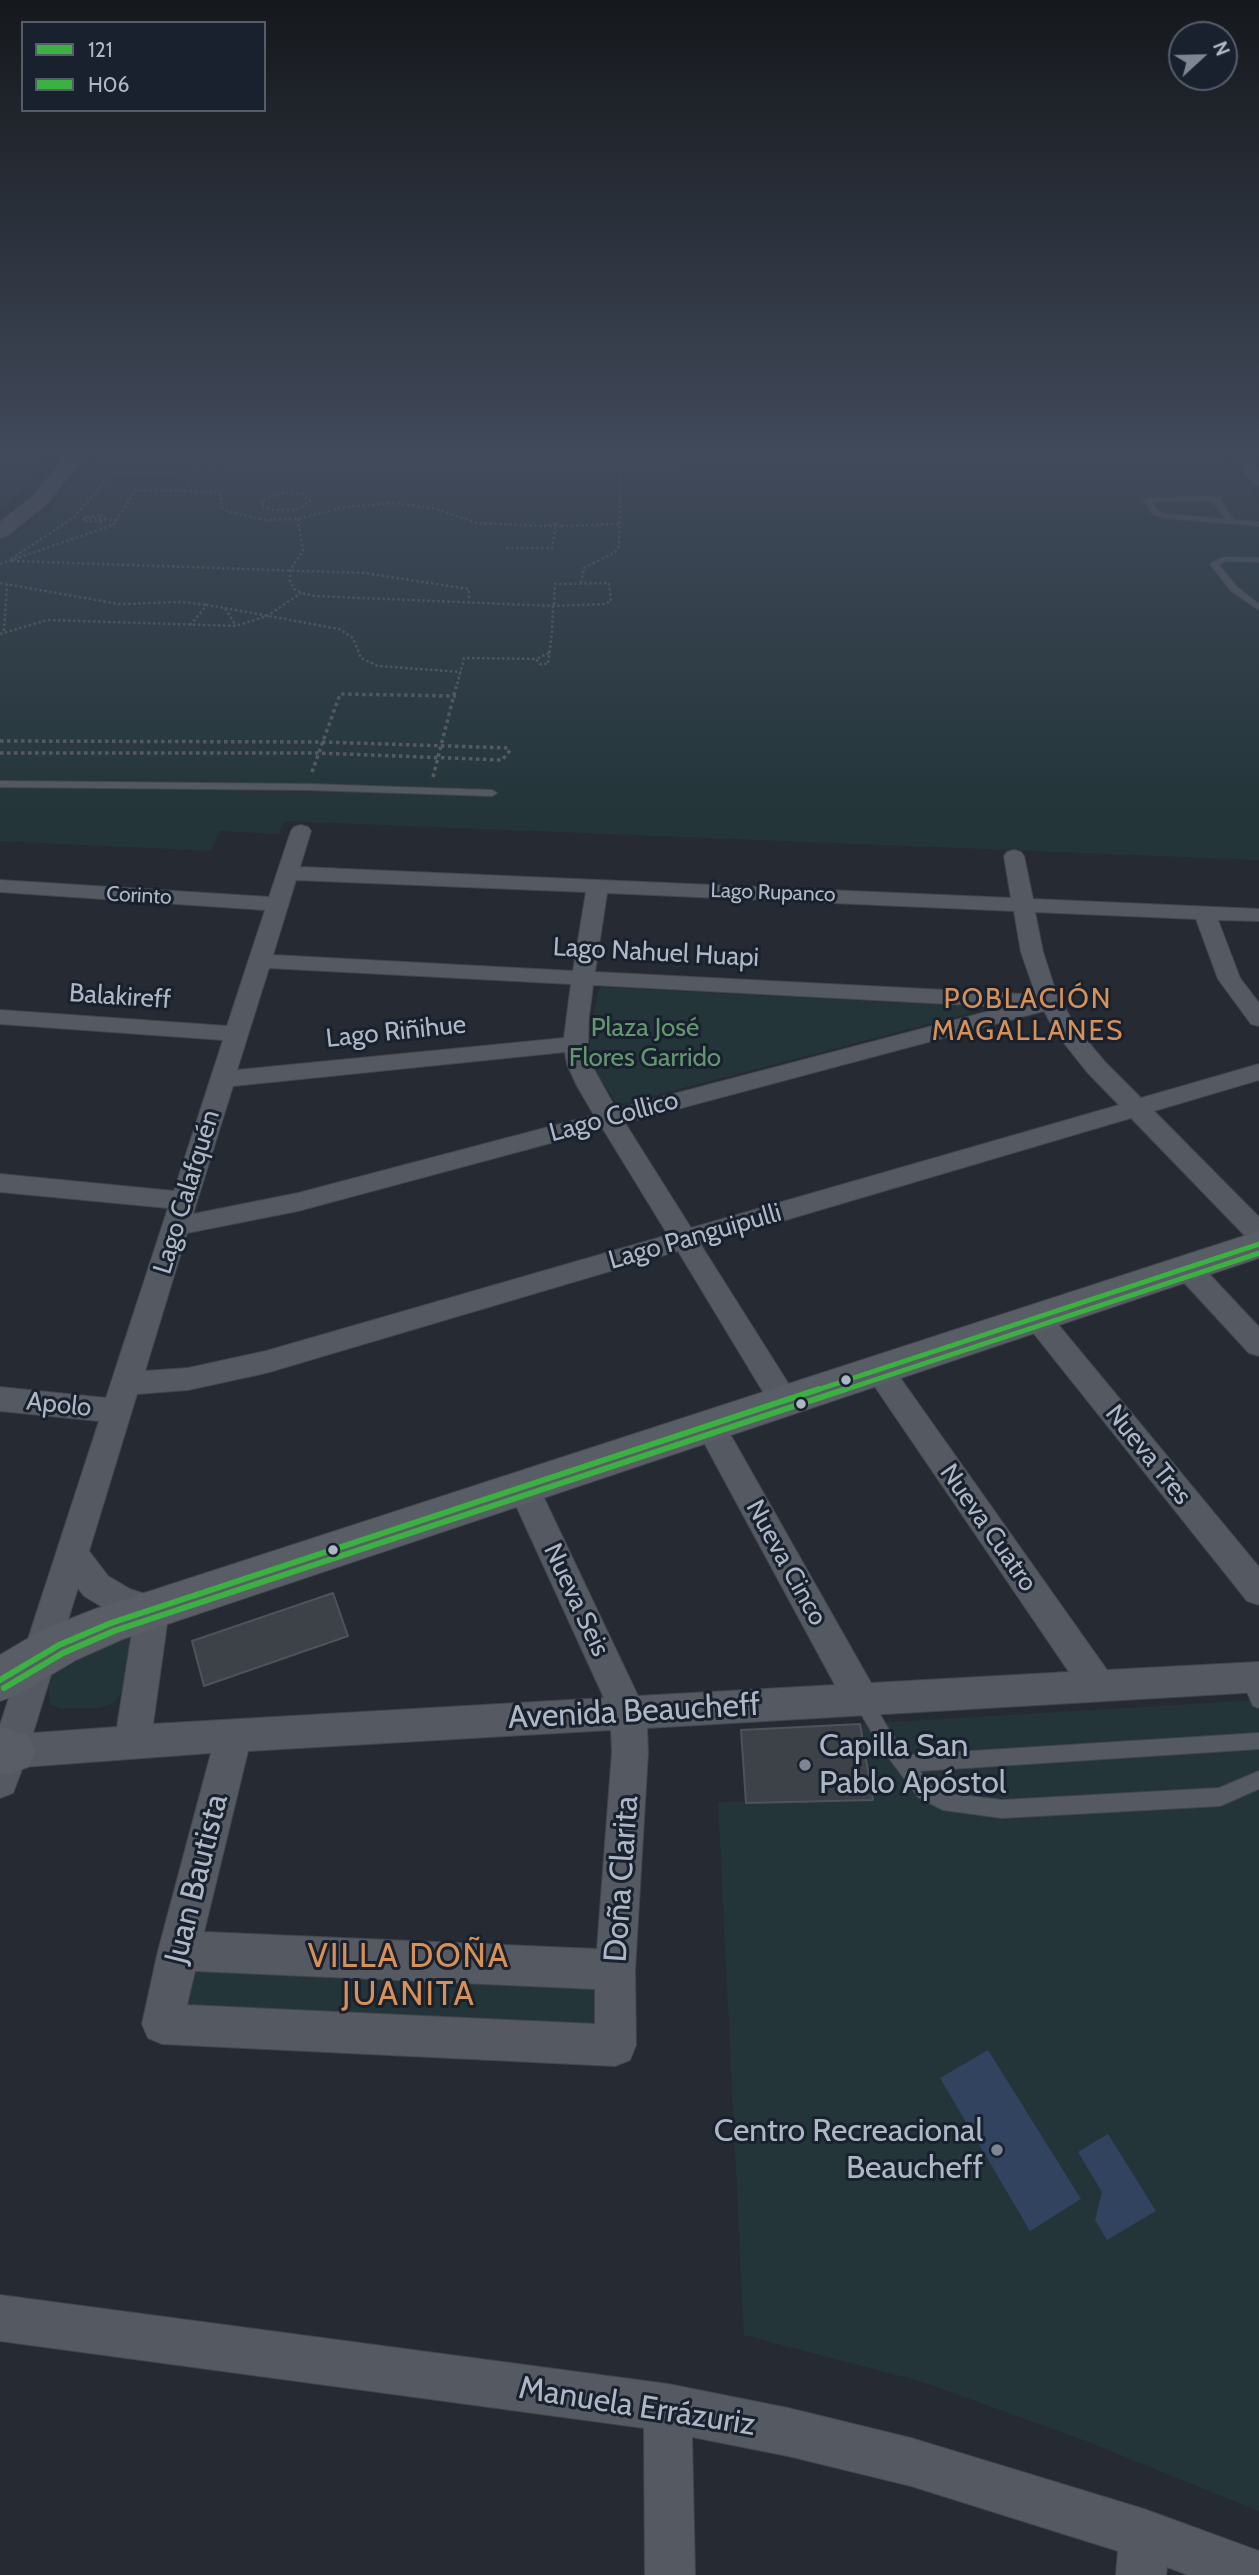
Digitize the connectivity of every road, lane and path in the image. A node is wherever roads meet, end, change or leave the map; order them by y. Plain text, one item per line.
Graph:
1 (290, 573) edge
2 (365, 573) edge
3 (581, 573) edge
4 (1221, 573) edge
5 (0, 583) edge
6 (581, 583) junction
7 (7, 584) junction
8 (302, 593) junction
9 (469, 601) junction
10 (207, 605) junction
11 (554, 605) junction
12 (225, 608) junction
13 (1259, 608) edge
14 (267, 616) junction
15 (190, 625) junction
16 (236, 626) junction
17 (4, 631) junction
18 (0, 634) edge
19 (549, 653) junction
20 (536, 659) junction
21 (461, 673) junction
22 (456, 696) junction
23 (0, 741) edge
24 (322, 742) junction
25 (443, 746) junction
26 (0, 753) edge
27 (318, 753) junction
28 (439, 757) junction
29 (0, 784) edge
30 (308, 787) junction
31 (429, 791) junction
32 (492, 793) dead end
33 (301, 831) dead end
34 (1014, 856) dead end
35 (287, 873) junction
36 (0, 886) edge
37 (598, 886) junction
38 (278, 904) junction
39 (1021, 904) junction
40 (1204, 912) junction
41 (1259, 915) edge
42 (260, 961) junction
43 (583, 978) junction
44 (1050, 1002) junction
45 (0, 1017) edge
46 (1259, 1019) edge
47 (236, 1034) junction
48 (576, 1044) junction
49 (1259, 1072) edge
50 (222, 1079) junction
51 (1136, 1108) junction
52 (609, 1119) junction
53 (0, 1183) edge
54 (184, 1201) junction
55 (177, 1226) junction
56 (1259, 1233) edge
57 (685, 1240) junction
58 (1259, 1244) edge
59 (1187, 1268) junction
60 (1037, 1318) junction
61 (1259, 1345) edge
62 (879, 1370) junction
63 (123, 1397) junction
64 (0, 1399) edge
65 (785, 1402) junction
66 (709, 1426) junction
67 (524, 1488) junction
68 (74, 1553) junction
69 (1259, 1591) edge
70 (152, 1610) junction
71 (41, 1656) junction
72 (0, 1680) edge
73 (1256, 1685) edge
74 (1097, 1686) junction
75 (862, 1700) junction
76 (628, 1713) junction
77 (234, 1735) junction
78 (1259, 1741) edge
79 (132, 1743) junction
80 (3, 1761) edge
81 (904, 1764) junction
82 (1259, 1780) edge
83 (178, 1951) junction
84 (615, 1970) junction
85 (615, 2045) joint
86 (0, 2318) edge
87 (668, 2407) junction
88 (1143, 2554) edge
89 (670, 2575) edge
90 (1257, 2575) edge

1 - 8 path
2 - 9 path
3 - 6 path
4 - 13 lane
5 - 7 path
6 - 11 path
6 - 11 path
7 - 10 path
7 - 17 path
8 - 9 path
8 - 14 path
9 - 11 path
10 - 12 path
10 - 15 path
11 - 19 path
12 - 14 path
12 - 16 path
14 - 16 path
14 - 21 path
15 - 16 path
15 - 17 path
17 - 18 path
19 - 20 path
19 - 20 path
20 - 21 path
21 - 22 path
22 - 24 path
22 - 25 path
23 - 24 path
24 - 25 path
24 - 27 path
25 - 28 path
25 - 28 path
26 - 27 path
27 - 28 path
27 - 30 path
28 - 31 path
29 - 30 lane
30 - 31 lane
31 - 32 lane
33 - 35 street, Lago Calafquén
34 - 39 street
35 - 37 street, Lago Rupanco
35 - 38 street, Lago Calafquén
36 - 38 street, Corinto
37 - 39 street, Lago Rupanco
37 - 43 street
38 - 42 street, Lago Calafquén
39 - 40 street, Lago Rupanco
39 - 44 street
40 - 41 street, Lago Rupanco
40 - 46 street
42 - 43 street, Lago Nahuel Huapi
42 - 47 street, Lago Calafquén
43 - 44 street, Lago Nahuel Huapi
43 - 48 street
44 - 51 street
44 - 52 street, Lago Collico
45 - 47 street, Balakireff
47 - 50 street, Lago Calafquén
48 - 50 street, Lago Riñihue
48 - 52 street
49 - 51 street, Lago Panguipulli
50 - 54 street, Lago Calafquén
51 - 56 street
51 - 57 street, Lago Panguipulli
52 - 55 street, Lago Collico
52 - 57 street
53 - 54 street
54 - 55 street, Lago Calafquén
55 - 63 street, Lago Calafquén
57 - 63 street, Lago Panguipulli
57 - 65 street
58 - 59 main road
59 - 60 main road
59 - 61 street
60 - 62 main road
60 - 69 street, Nueva Tres
62 - 65 main road
62 - 74 street, Nueva Cuatro
63 - 64 street, Apolo
63 - 68 street, Lago Calafquén
65 - 66 main road
66 - 67 main road
66 - 75 street, Nueva Cinco
67 - 70 main road
67 - 76 street, Nueva Seis
68 - 70 street
68 - 71 street, Lago Calafquén
70 - 71 main road
70 - 79 street
71 - 72 main road
71 - 80 street, Lago Calafquén
73 - 74 street, Avenida Beaucheff
74 - 75 street, Avenida Beaucheff
75 - 76 street, Avenida Beaucheff
75 - 81 lane
76 - 77 street, Avenida Beaucheff
76 - 84 street, Doña Clarita
77 - 79 street, Avenida Beaucheff
77 - 83 street, Juan Bautista
78 - 81 lane
79 - 80 street, Avenida Beaucheff
81 - 82 lane
83 - 84 street
83 - 85 street, Juan Bautista
84 - 85 street, Doña Clarita
86 - 87 street, Manuela Errázuriz
87 - 88 street, Manuela Errázuriz
87 - 89 street
88 - 90 street, Manuela Errázuriz

